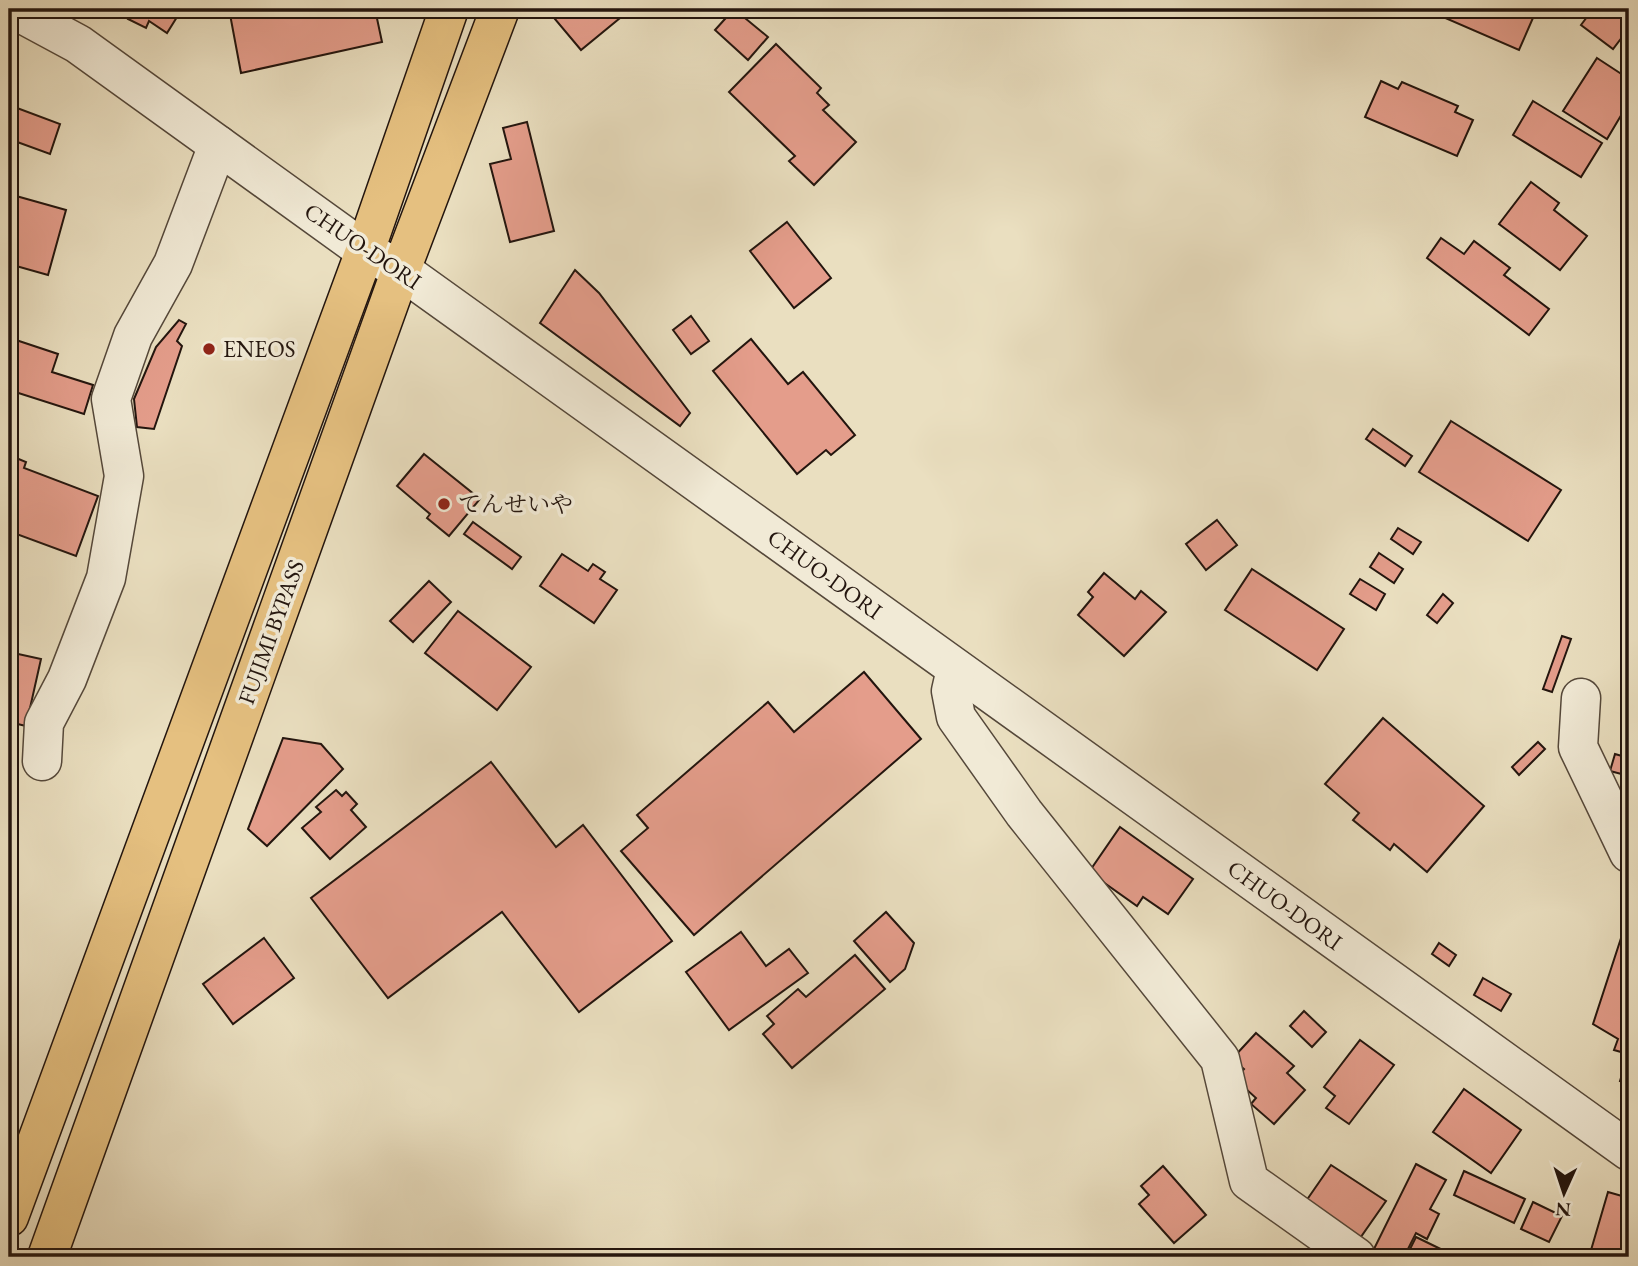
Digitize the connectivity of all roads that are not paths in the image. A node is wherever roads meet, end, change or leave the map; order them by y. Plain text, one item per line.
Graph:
1 (13, 9) edge
2 (449, 9) edge
3 (500, 9) edge
4 (218, 145) junction
5 (365, 251) junction
6 (401, 270) junction
7 (956, 669) junction
8 (1581, 698) dead end
9 (42, 761) dead end
10 (1629, 853) edge
11 (1629, 1152) edge
12 (9, 1217) edge
13 (47, 1257) edge
14 (1356, 1257) edge

1 - 4 street, CHUO-DORI
2 - 5 highway, FUJIMI BYPASS
3 - 6 highway, FUJIMI BYPASS
4 - 5 street, CHUO-DORI
4 - 9 street
5 - 6 street, CHUO-DORI
5 - 12 highway, FUJIMI BYPASS
6 - 7 street, CHUO-DORI
6 - 13 highway, FUJIMI BYPASS
7 - 11 street, CHUO-DORI
7 - 14 street
8 - 10 street

